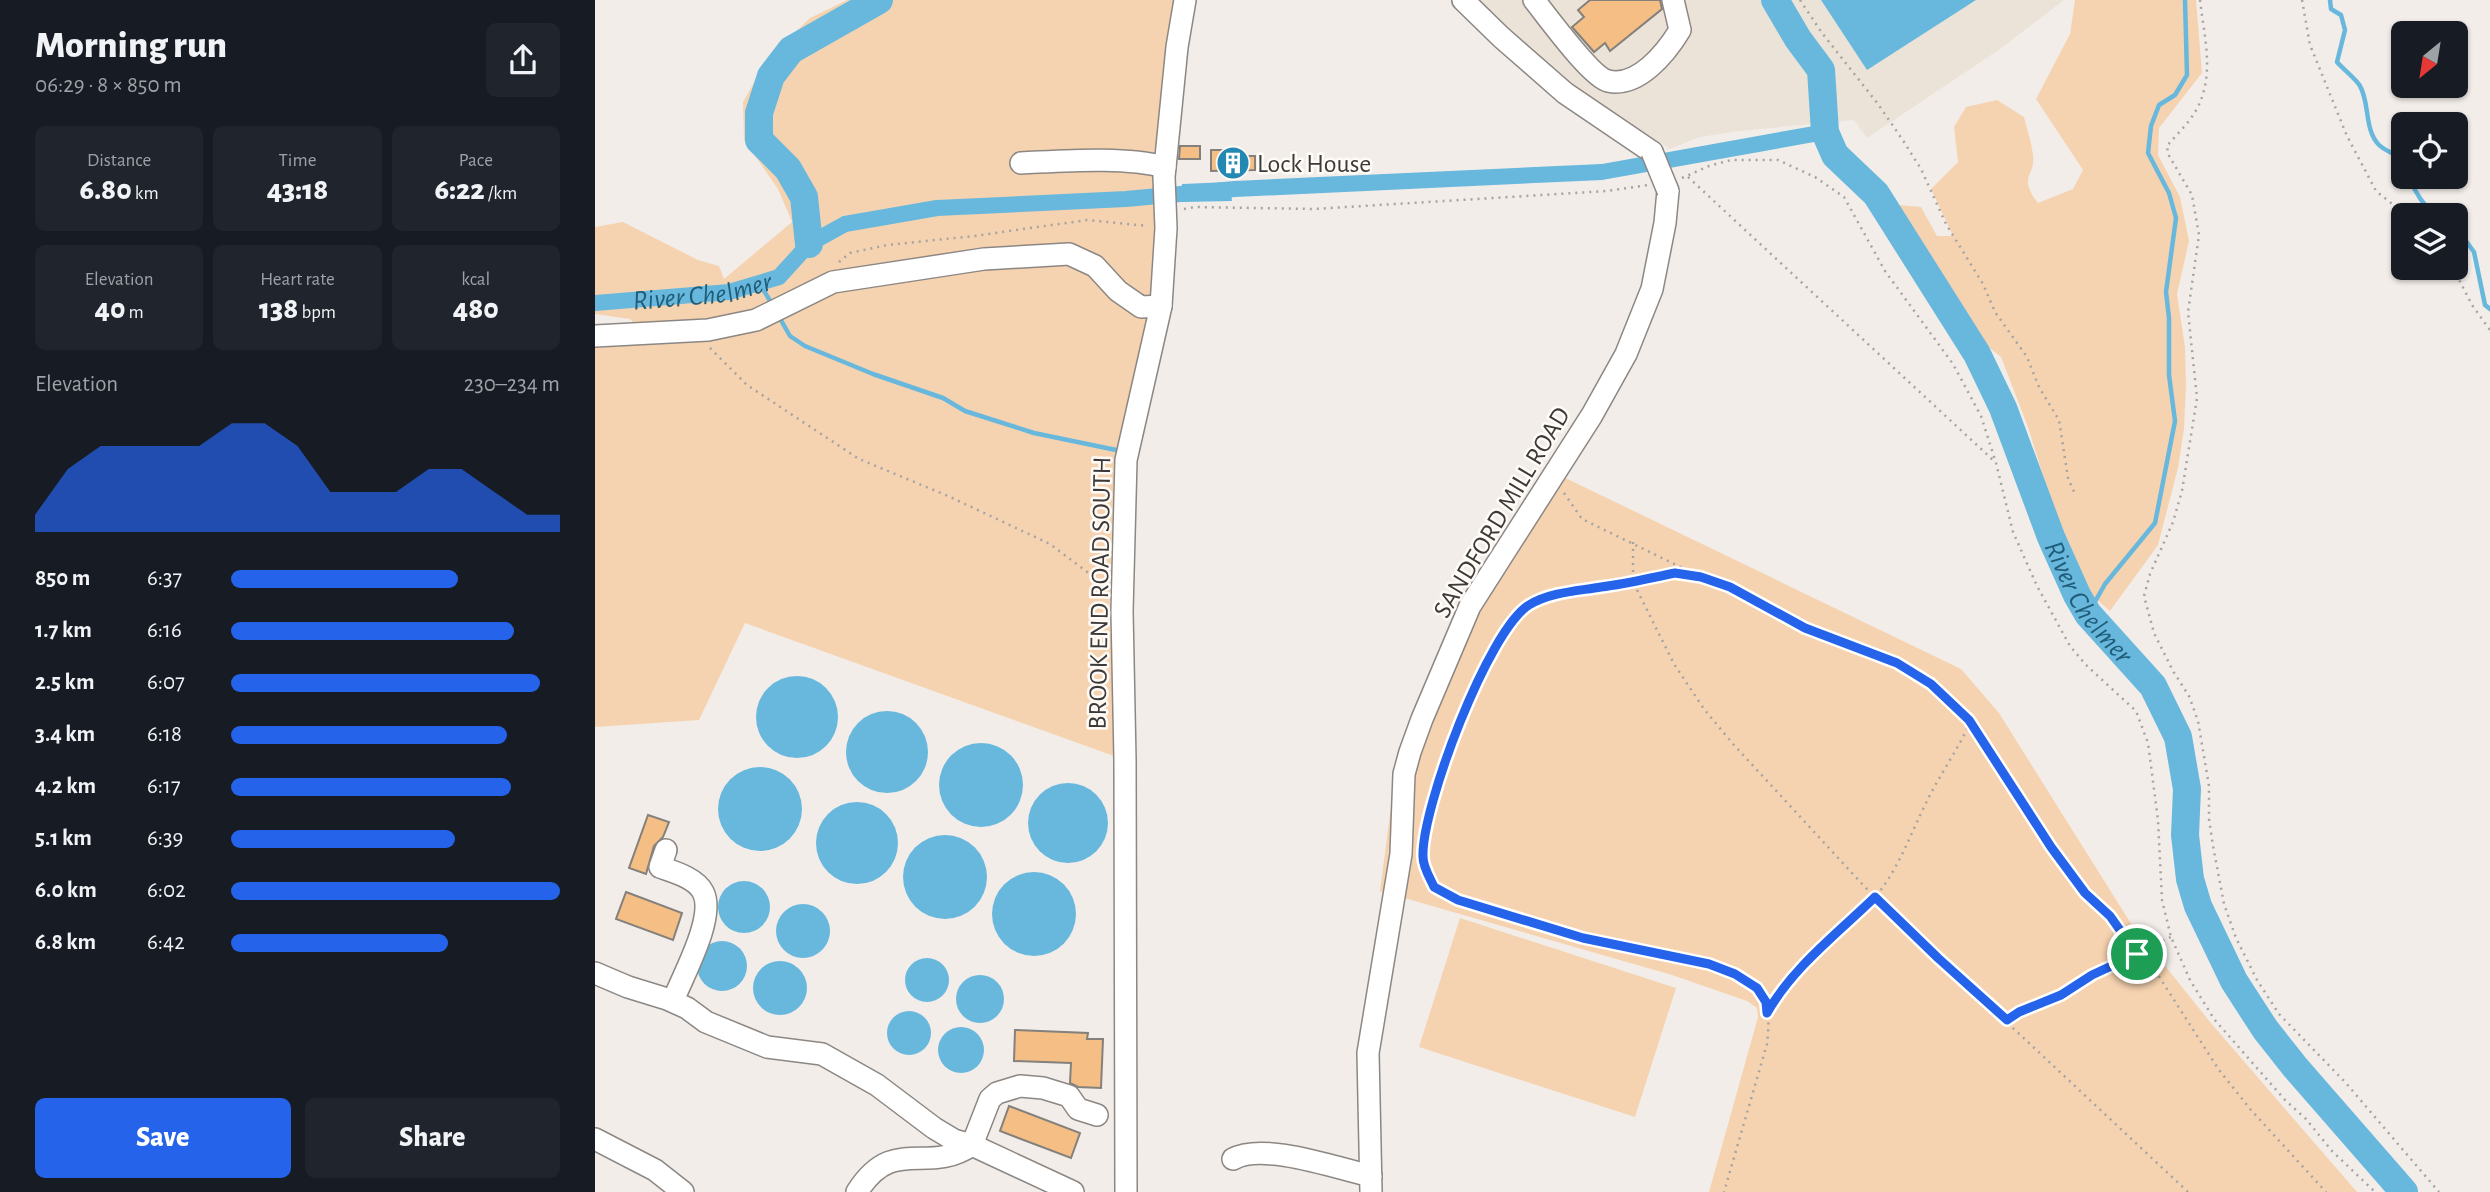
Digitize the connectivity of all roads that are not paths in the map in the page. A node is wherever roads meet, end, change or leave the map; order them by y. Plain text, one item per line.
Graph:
1 (1185, 0) edge
2 (1463, 0) edge
3 (1534, 0) edge
4 (1673, 0) edge
5 (1021, 163) dead end
6 (1165, 172) junction
7 (1161, 306) junction
8 (595, 336) edge
9 (666, 849) dead end
10 (598, 980) edge
11 (673, 1001) junction
12 (1097, 1115) dead end
13 (595, 1139) edge
14 (972, 1146) junction
15 (1233, 1159) dead end
16 (1371, 1184) edge
17 (683, 1192) edge
18 (857, 1192) edge
19 (1073, 1192) edge
20 (1126, 1192) edge

1 - 6 street, BROOK END ROAD SOUTH
2 - 16 street, SANDFORD MILL ROAD, bridge
3 - 4 street
5 - 6 street
6 - 7 street, BROOK END ROAD SOUTH
7 - 8 street
7 - 20 street, BROOK END ROAD SOUTH
9 - 11 street
10 - 11 street
11 - 14 street
12 - 14 street
13 - 17 street
14 - 18 street
14 - 19 street
15 - 16 street

